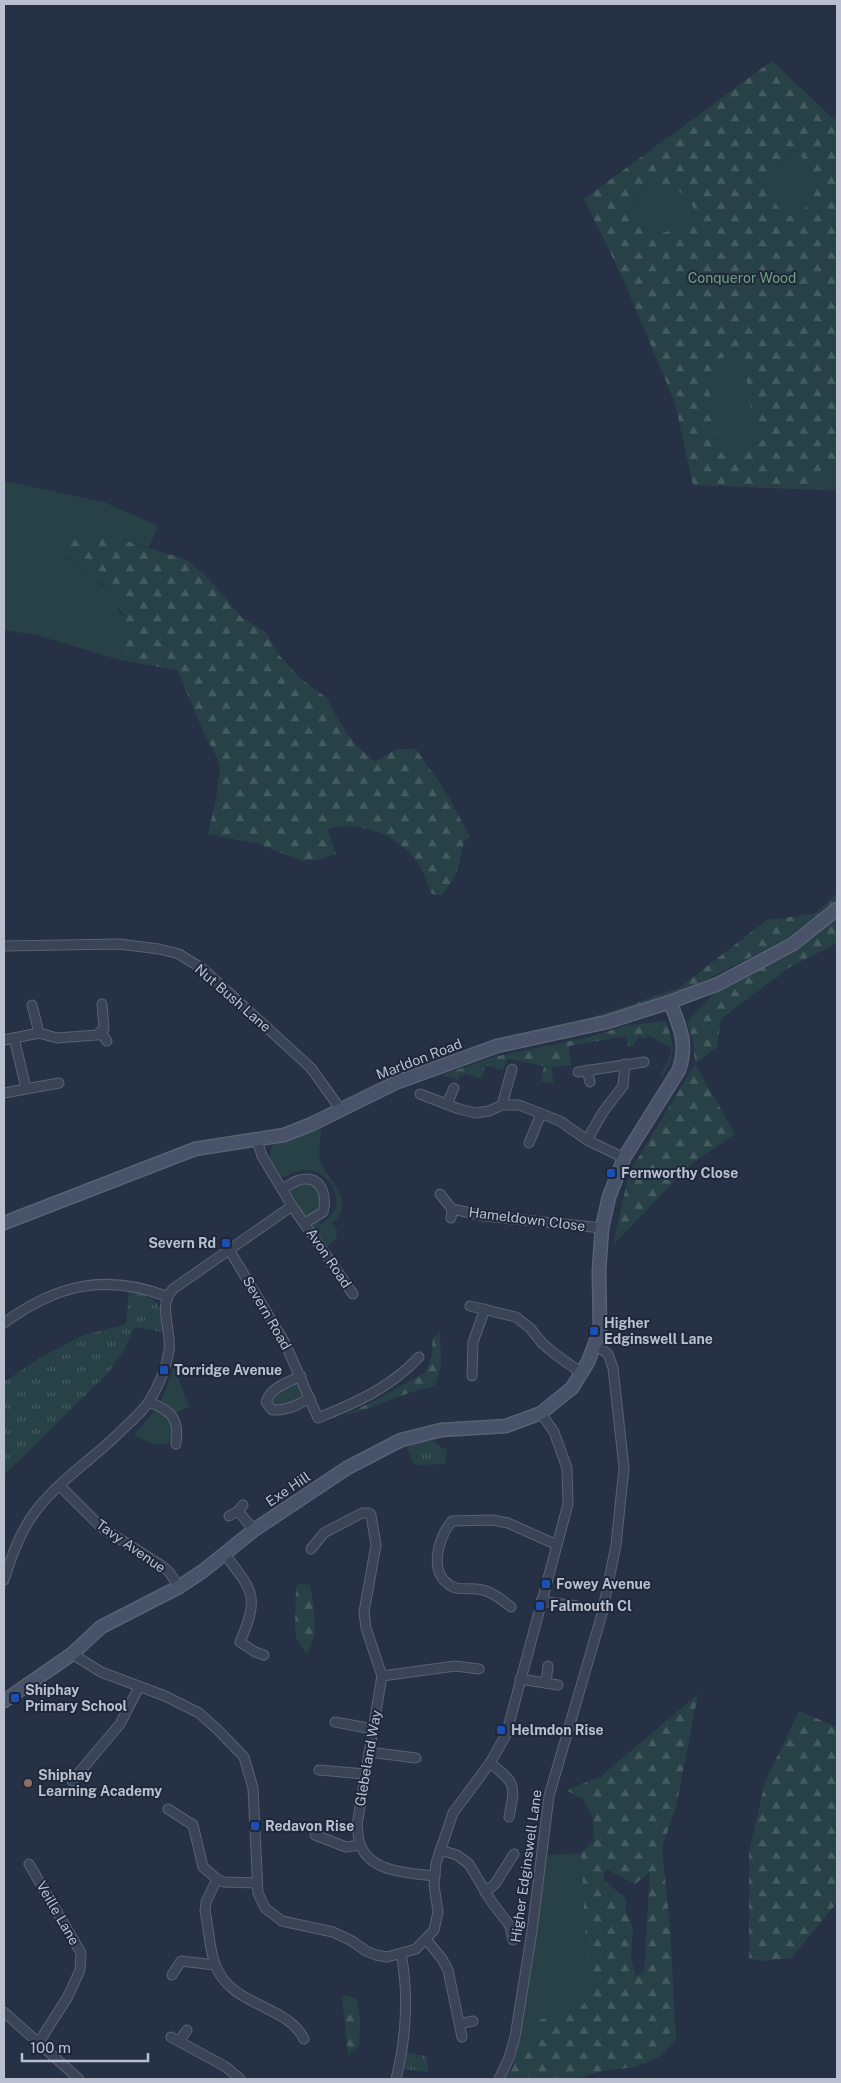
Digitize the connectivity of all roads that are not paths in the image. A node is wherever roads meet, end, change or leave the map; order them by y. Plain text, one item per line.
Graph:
1 (837, 910) edge
2 (4, 946) edge
3 (670, 1002) junction
4 (102, 1004) dead end
5 (32, 1005) dead end
6 (100, 1032) junction
7 (39, 1033) junction
8 (14, 1038) junction
9 (4, 1040) edge
10 (107, 1041) dead end
11 (644, 1062) dead end
12 (625, 1064) junction
13 (512, 1069) dead end
14 (590, 1082) dead end
15 (59, 1083) dead end
16 (26, 1088) junction
17 (454, 1088) dead end
18 (4, 1092) edge
19 (420, 1094) dead end
20 (447, 1104) junction
21 (502, 1105) junction
22 (341, 1110) junction
23 (541, 1114) junction
24 (257, 1140) junction
25 (587, 1140) junction
26 (529, 1143) dead end
27 (624, 1158) junction
28 (283, 1189) junction
29 (440, 1194) dead end
30 (292, 1206) junction
31 (305, 1222) junction
32 (4, 1223) edge
33 (602, 1228) junction
34 (230, 1251) junction
35 (353, 1294) dead end
36 (166, 1296) junction
37 (470, 1306) dead end
38 (485, 1309) junction
39 (4, 1323) edge
40 (596, 1345) junction
41 (418, 1363) dead end
42 (582, 1374) junction
43 (300, 1376) junction
44 (472, 1376) dead end
45 (310, 1398) junction
46 (149, 1402) junction
47 (541, 1413) junction
48 (176, 1444) dead end
49 (60, 1486) junction
50 (229, 1516) dead end
51 (254, 1530) junction
52 (557, 1545) junction
53 (311, 1549) dead end
54 (8, 1553) edge
55 (224, 1554) junction
56 (4, 1580) edge
57 (179, 1587) junction
58 (542, 1601) junction
59 (577, 1606) dead end
60 (511, 1607) dead end
61 (72, 1654) junction
62 (264, 1655) dead end
63 (548, 1666) dead end
64 (479, 1669) dead end
65 (382, 1676) junction
66 (520, 1679) junction
67 (546, 1683) junction
68 (558, 1685) dead end
69 (139, 1687) junction
70 (4, 1701) edge
71 (335, 1722) dead end
72 (372, 1729) junction
73 (369, 1752) junction
74 (416, 1758) dead end
75 (490, 1763) junction
76 (319, 1770) dead end
77 (365, 1774) junction
78 (72, 1781) dead end
79 (168, 1809) dead end
80 (509, 1817) dead end
81 (315, 1835) dead end
82 (360, 1845) junction
83 (440, 1850) junction
84 (514, 1854) dead end
85 (29, 1864) dead end
86 (435, 1876) junction
87 (217, 1879) junction
88 (256, 1883) junction
89 (485, 1892) junction
90 (426, 1939) junction
91 (514, 1940) dead end
92 (400, 1954) junction
93 (215, 1965) junction
94 (172, 1975) dead end
95 (4, 2012) edge
96 (473, 2021) dead end
97 (459, 2024) junction
98 (187, 2030) dead end
99 (462, 2037) dead end
100 (304, 2039) dead end
101 (39, 2042) junction
102 (79, 2079) edge
103 (240, 2079) edge
104 (396, 2079) edge
105 (499, 2079) edge

1 - 3 street, Marldon Road
2 - 22 street, Nut Bush Lane
3 - 22 street, Marldon Road
3 - 27 street
4 - 6 street
5 - 7 street
6 - 7 street
6 - 10 street
7 - 8 street
8 - 9 street
8 - 16 street
11 - 12 street
12 - 14 street
12 - 25 street
13 - 21 street
15 - 16 street
16 - 18 street
17 - 20 street
19 - 20 street
20 - 21 street
21 - 23 street
22 - 24 street, Marldon Road
23 - 25 street
23 - 26 street
24 - 28 street, Avon Road
24 - 32 street, Marldon Road
25 - 27 street
27 - 33 street
28 - 30 street, Avon Road
28 - 31 street, Avon Road
29 - 33 street, Hameldown Close
30 - 31 street, Avon Road
30 - 34 street
31 - 35 street, Avon Road
33 - 40 street
34 - 36 street
34 - 43 street, Severn Road
36 - 39 street
36 - 46 street
37 - 38 street
38 - 42 street
38 - 44 street
40 - 42 street, Exe Hill
40 - 105 street, Higher Edginswell Lane
41 - 45 street, Severn Road
42 - 47 street, Exe Hill
43 - 45 street, Severn Road
43 - 45 street
46 - 48 street
46 - 49 street
47 - 51 street, Exe Hill
47 - 52 street
49 - 54 street
49 - 57 street, Tavy Avenue
50 - 51 street
51 - 55 street, Exe Hill
52 - 58 street
52 - 60 street
53 - 65 street, Glebeland Way
54 - 56 street
55 - 57 street, Exe Hill
55 - 62 street
57 - 61 street, Exe Hill
58 - 59 street
58 - 66 street
61 - 69 street
61 - 70 street, Exe Hill
63 - 67 street
64 - 65 street
65 - 72 street, Glebeland Way
66 - 67 street
66 - 75 street
67 - 68 street
69 - 78 street
69 - 88 street
71 - 72 street
72 - 73 street, Glebeland Way
73 - 74 street
73 - 77 street, Glebeland Way
75 - 80 street
75 - 83 street
76 - 77 street
77 - 82 street, Glebeland Way
79 - 87 street
81 - 82 street
82 - 86 street
83 - 86 street
83 - 89 street
84 - 89 street
85 - 101 street, Veille Lane
86 - 90 street
87 - 88 street
87 - 93 street
88 - 92 street
89 - 91 street
90 - 92 street
90 - 97 street
92 - 104 street
93 - 94 street
93 - 100 street
95 - 101 street
96 - 97 street
97 - 99 street
98 - 103 street
101 - 102 street

